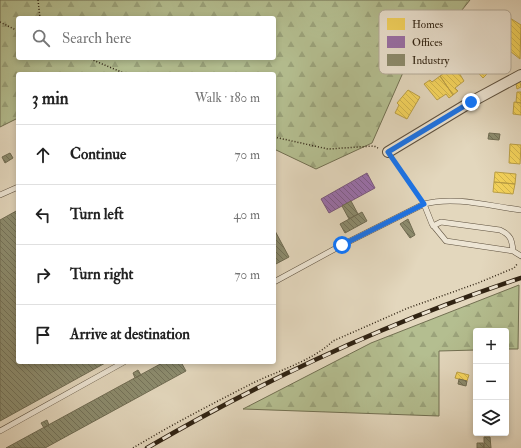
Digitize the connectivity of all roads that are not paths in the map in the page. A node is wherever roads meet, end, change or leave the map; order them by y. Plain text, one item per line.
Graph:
1 (521, 75) edge
2 (388, 152) road end
3 (16, 188) edge
4 (0, 195) edge
5 (424, 204) junction
6 (521, 210) edge
7 (433, 226) junction
8 (513, 251) junction
9 (519, 256) edge
10 (276, 281) edge
11 (120, 364) edge
12 (0, 431) edge

1 - 2 street
3 - 4 lane
5 - 6 lane
5 - 7 lane
5 - 10 lane
7 - 8 lane
7 - 8 lane
8 - 9 lane
11 - 12 lane

